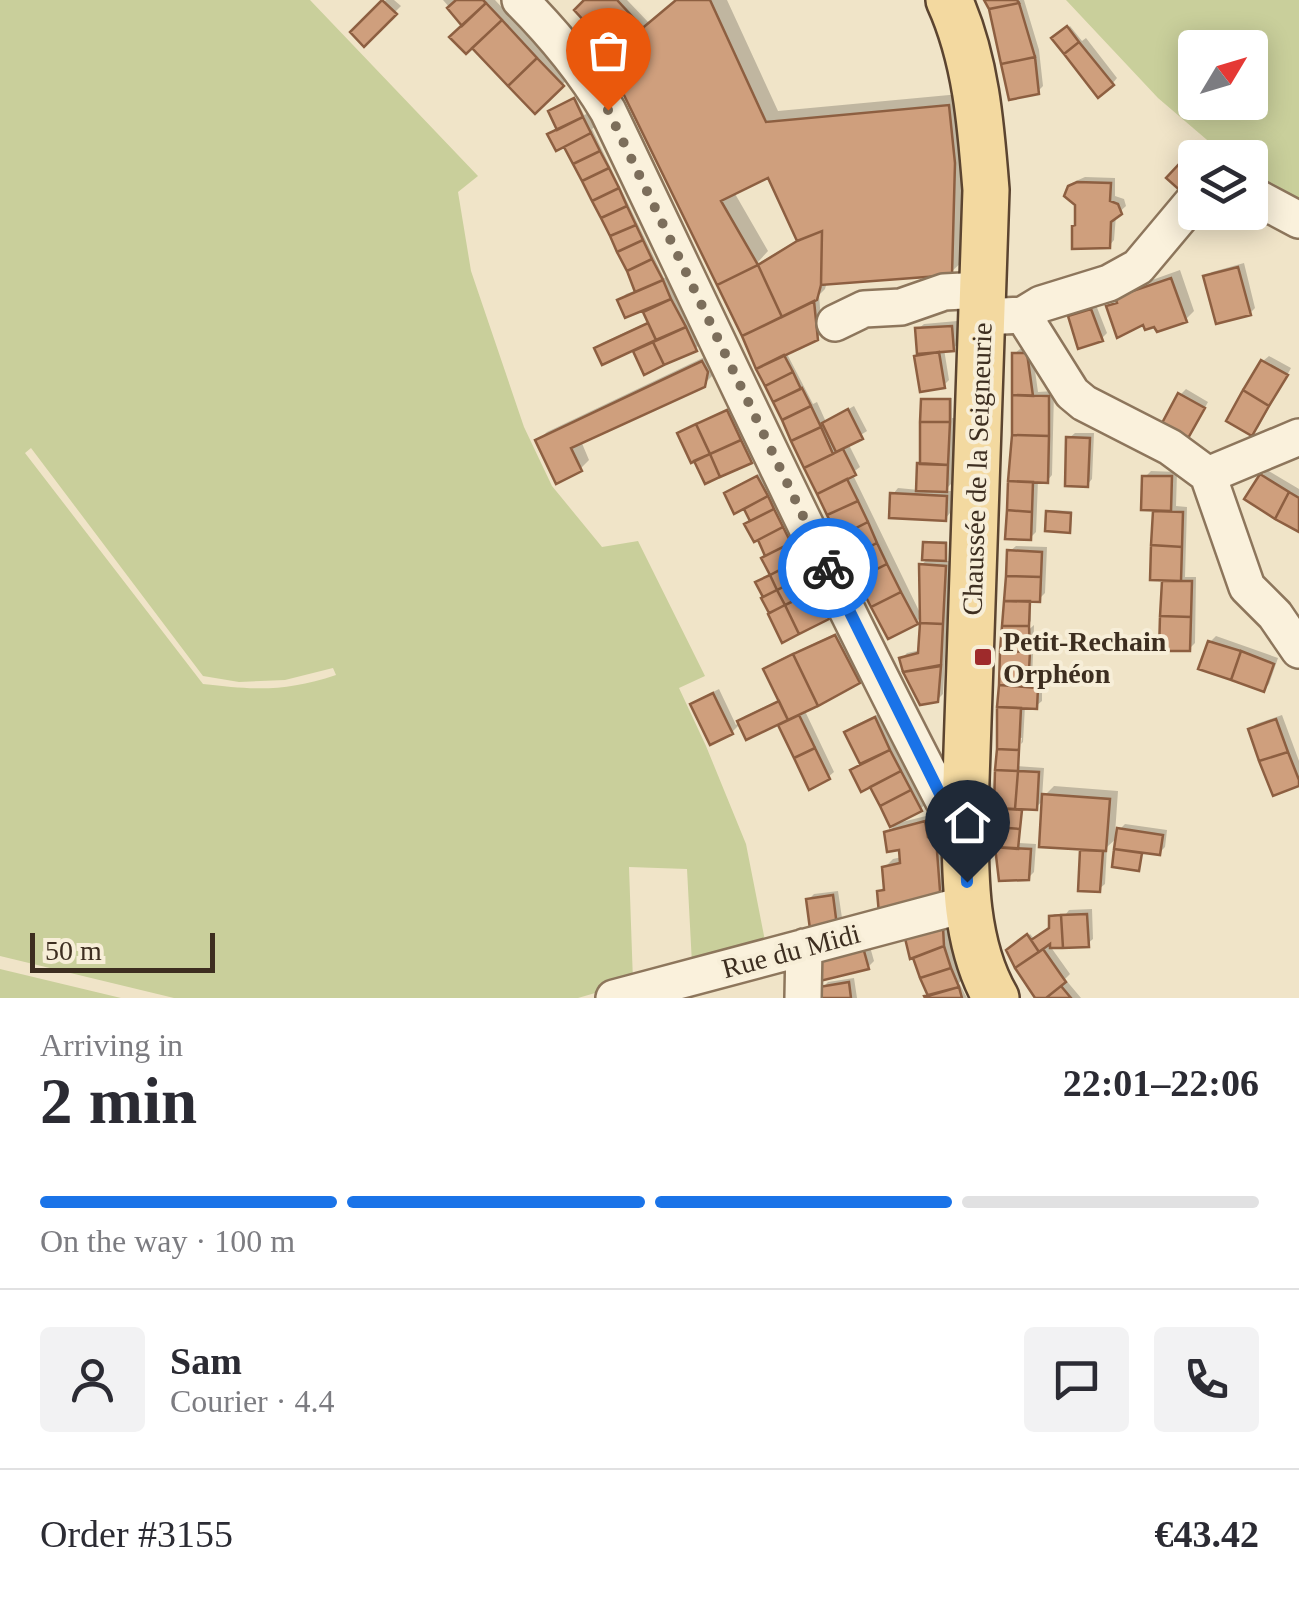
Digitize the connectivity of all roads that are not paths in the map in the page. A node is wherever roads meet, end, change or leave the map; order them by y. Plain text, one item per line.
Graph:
1 (949, 0) edge
2 (538, 6) edge
3 (1268, 204) edge
4 (1178, 219) edge
5 (1299, 220) edge
6 (996, 307) junction
7 (835, 324) dead end
8 (1299, 437) edge
9 (1208, 475) junction
10 (1299, 650) edge
11 (965, 810) junction
12 (969, 907) junction
13 (804, 947) junction
14 (614, 998) edge
15 (803, 998) edge
16 (996, 998) edge

1 - 6 main road, Chaussée de la Seigneurie
2 - 11 street
3 - 5 street
4 - 6 street
6 - 7 street
6 - 9 street
6 - 11 main road, Chaussée de la Seigneurie
8 - 9 street
9 - 10 street
11 - 12 main road, Chaussée de la Seigneurie
12 - 13 street, Rue du Midi
12 - 16 main road, Chaussée de la Seigneurie
13 - 14 street, Rue du Midi
13 - 15 street

